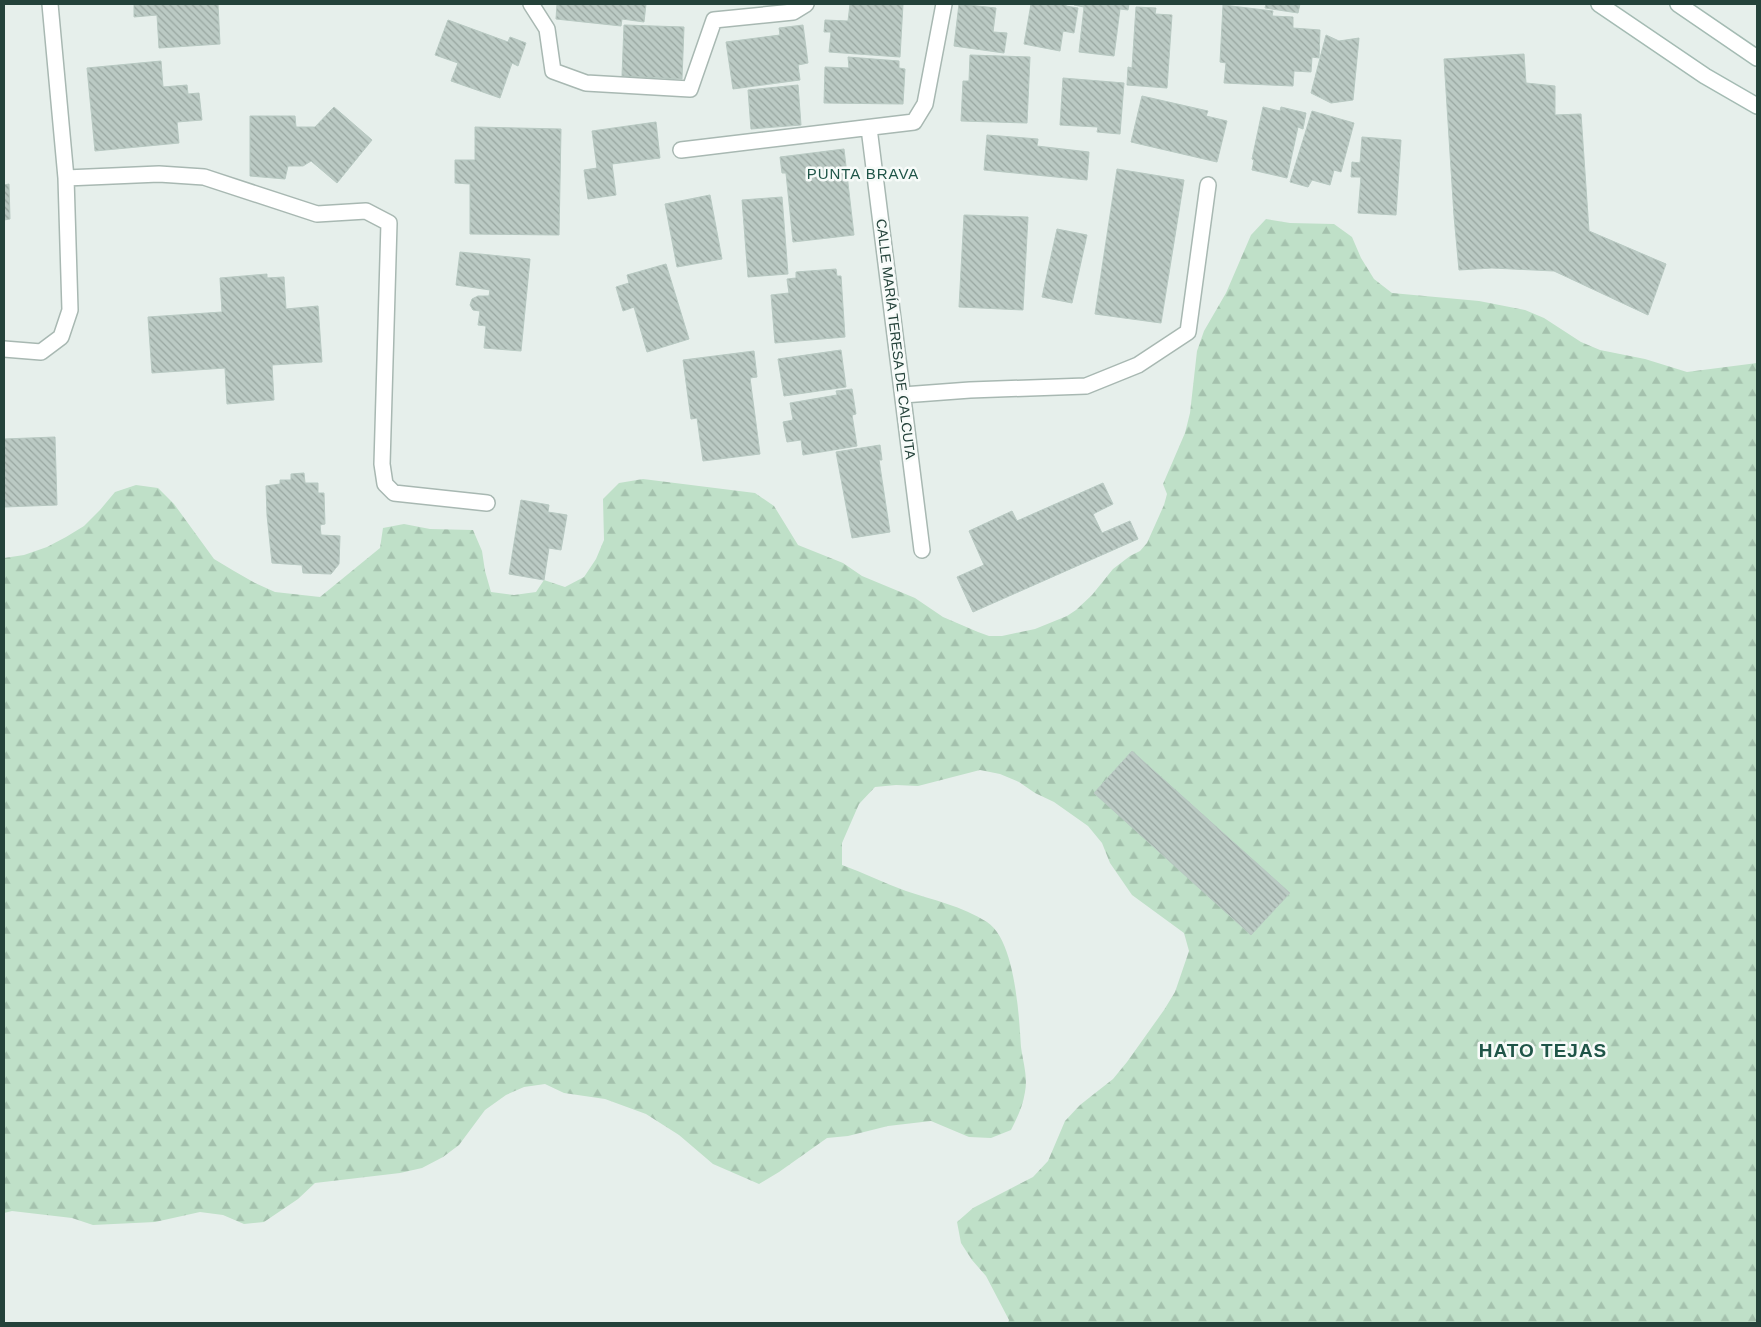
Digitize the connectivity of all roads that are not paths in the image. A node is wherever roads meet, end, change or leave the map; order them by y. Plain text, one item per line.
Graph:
1 (50, 4) edge
2 (531, 4) edge
3 (806, 4) edge
4 (944, 4) edge
5 (1599, 4) edge
6 (1678, 4) edge
7 (1757, 58) edge
8 (1757, 106) edge
9 (869, 128) junction
10 (681, 150) dead end
11 (66, 178) junction
12 (1208, 185) dead end
13 (4, 349) edge
14 (903, 395) junction
15 (487, 503) dead end
16 (922, 550) dead end

1 - 11 street
2 - 3 street
4 - 9 street
5 - 8 street
6 - 7 street
9 - 10 street
9 - 14 street, CALLE MARÍA TERESA DE CALCUTA
11 - 13 street
11 - 15 street
12 - 14 street
14 - 16 street, CALLE MARÍA TERESA DE CALCUTA

